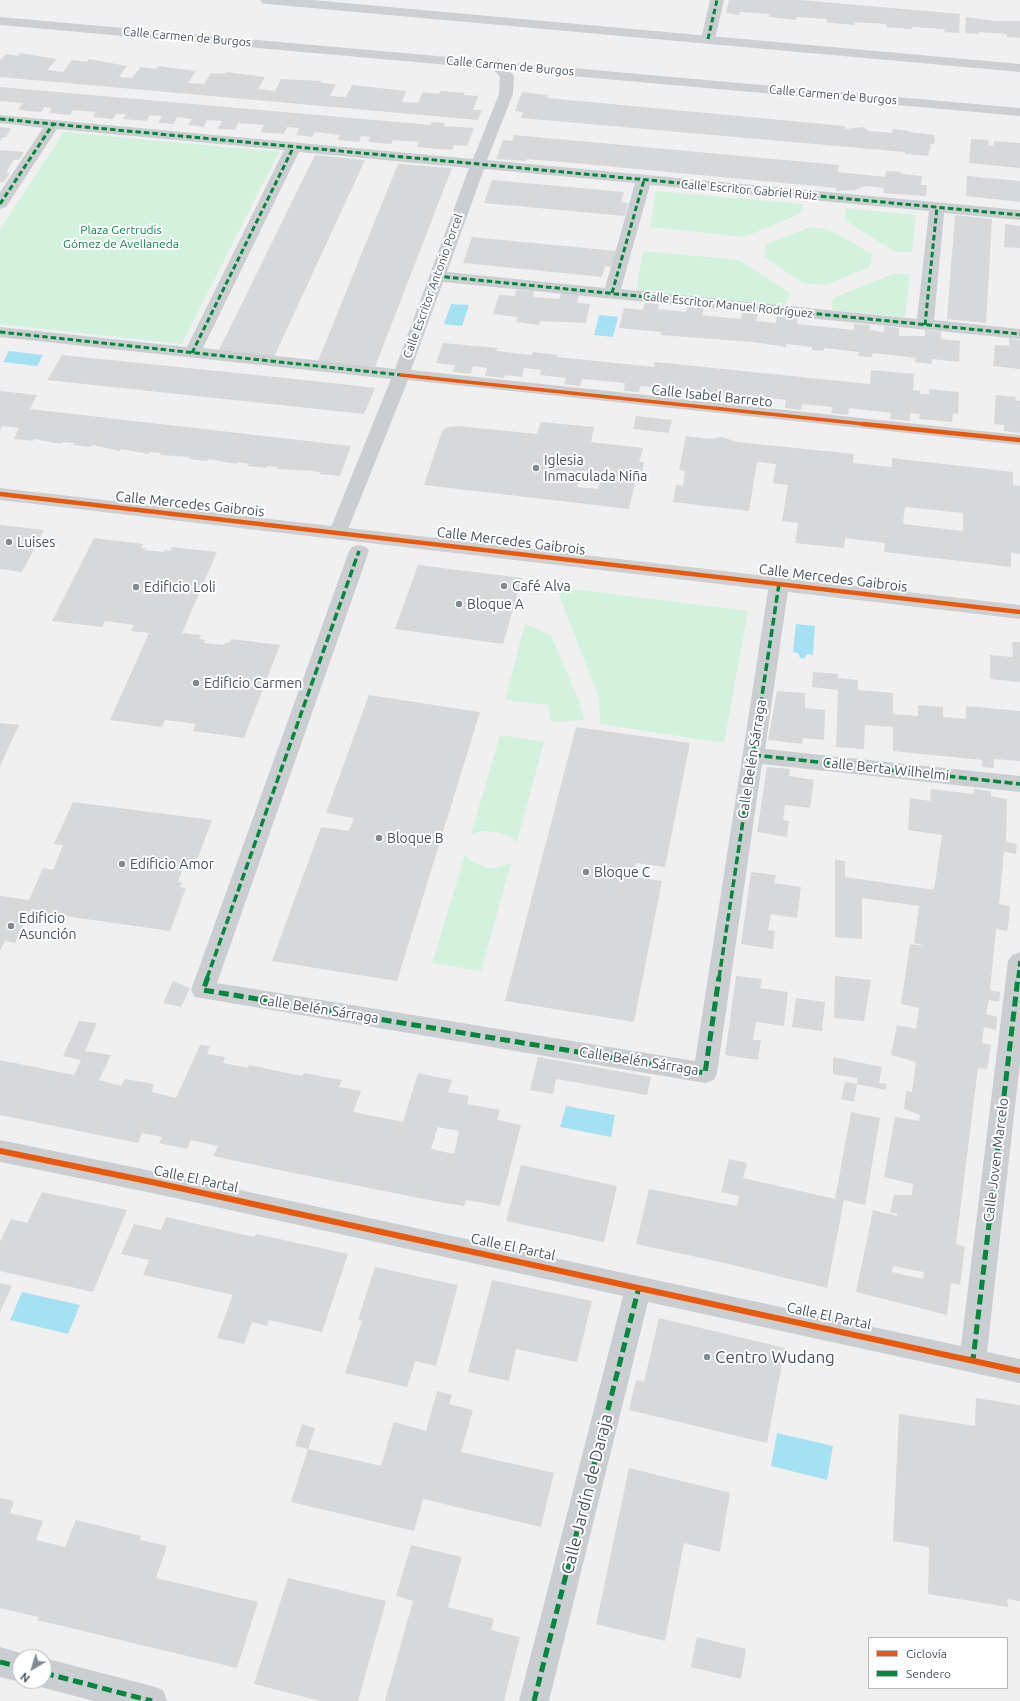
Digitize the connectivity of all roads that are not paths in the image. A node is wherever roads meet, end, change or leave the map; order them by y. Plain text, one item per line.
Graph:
1 (267, 0) edge
2 (717, 0) edge
3 (314, 2) edge
4 (0, 21) edge
5 (708, 40) junction
6 (496, 64) junction
7 (1020, 68) edge
8 (1020, 112) edge
9 (0, 119) edge
10 (53, 124) junction
11 (294, 148) junction
12 (478, 164) junction
13 (644, 180) junction
14 (0, 204) edge
15 (937, 207) junction
16 (1020, 215) edge
17 (436, 276) junction
18 (612, 293) junction
19 (925, 325) junction
20 (0, 332) edge
21 (1020, 334) edge
22 (192, 353) junction
23 (401, 375) junction
24 (1020, 440) edge
25 (0, 494) edge
26 (338, 532) junction
27 (359, 551) dead end
28 (779, 584) junction
29 (1020, 612) edge
30 (753, 755) junction
31 (1020, 784) edge
32 (1020, 961) edge
33 (0, 1150) edge
34 (639, 1287) junction
35 (973, 1360) junction
36 (1020, 1370) edge
37 (0, 1662) edge
38 (12, 1665) edge
39 (52, 1676) edge
40 (152, 1701) edge
41 (534, 1701) edge

1 - 3 main road
2 - 5 street
3 - 5 main road
4 - 6 main road, Calle Carmen de Burgos
5 - 7 main road
6 - 8 main road, Calle Carmen de Burgos
6 - 12 street, Calle Escritor Antonio Porcel
9 - 10 street
10 - 11 street
10 - 14 street
11 - 12 street
11 - 22 street
12 - 13 street, Calle Escritor Gabriel Ruiz
12 - 17 street, Calle Escritor Antonio Porcel
13 - 15 street, Calle Escritor Gabriel Ruiz
13 - 18 street
15 - 16 street, Calle Escritor Gabriel Ruiz
15 - 19 street
17 - 18 street, Calle Escritor Manuel Rodríguez
17 - 23 street, Calle Escritor Antonio Porcel
18 - 19 street, Calle Escritor Manuel Rodríguez
19 - 21 street, Calle Escritor Manuel Rodríguez
20 - 22 street
22 - 23 street
23 - 24 street, Calle Isabel Barreto
23 - 26 street, Calle Escritor Antonio Porcel
25 - 26 main road, Calle Mercedes Gaibrois
26 - 28 main road, Calle Mercedes Gaibrois
27 - 30 street, Calle Belén Sárraga
28 - 29 main road, Calle Mercedes Gaibrois
28 - 30 street, Calle Belén Sárraga
30 - 31 street, Calle Berta Wilhelmi
32 - 35 street, Calle Joven Marcelo
33 - 34 street, Calle El Partal
34 - 35 street, Calle El Partal
34 - 41 street, Calle Jardín de Daraja
35 - 36 street, Calle El Partal
37 - 38 street
39 - 40 street

